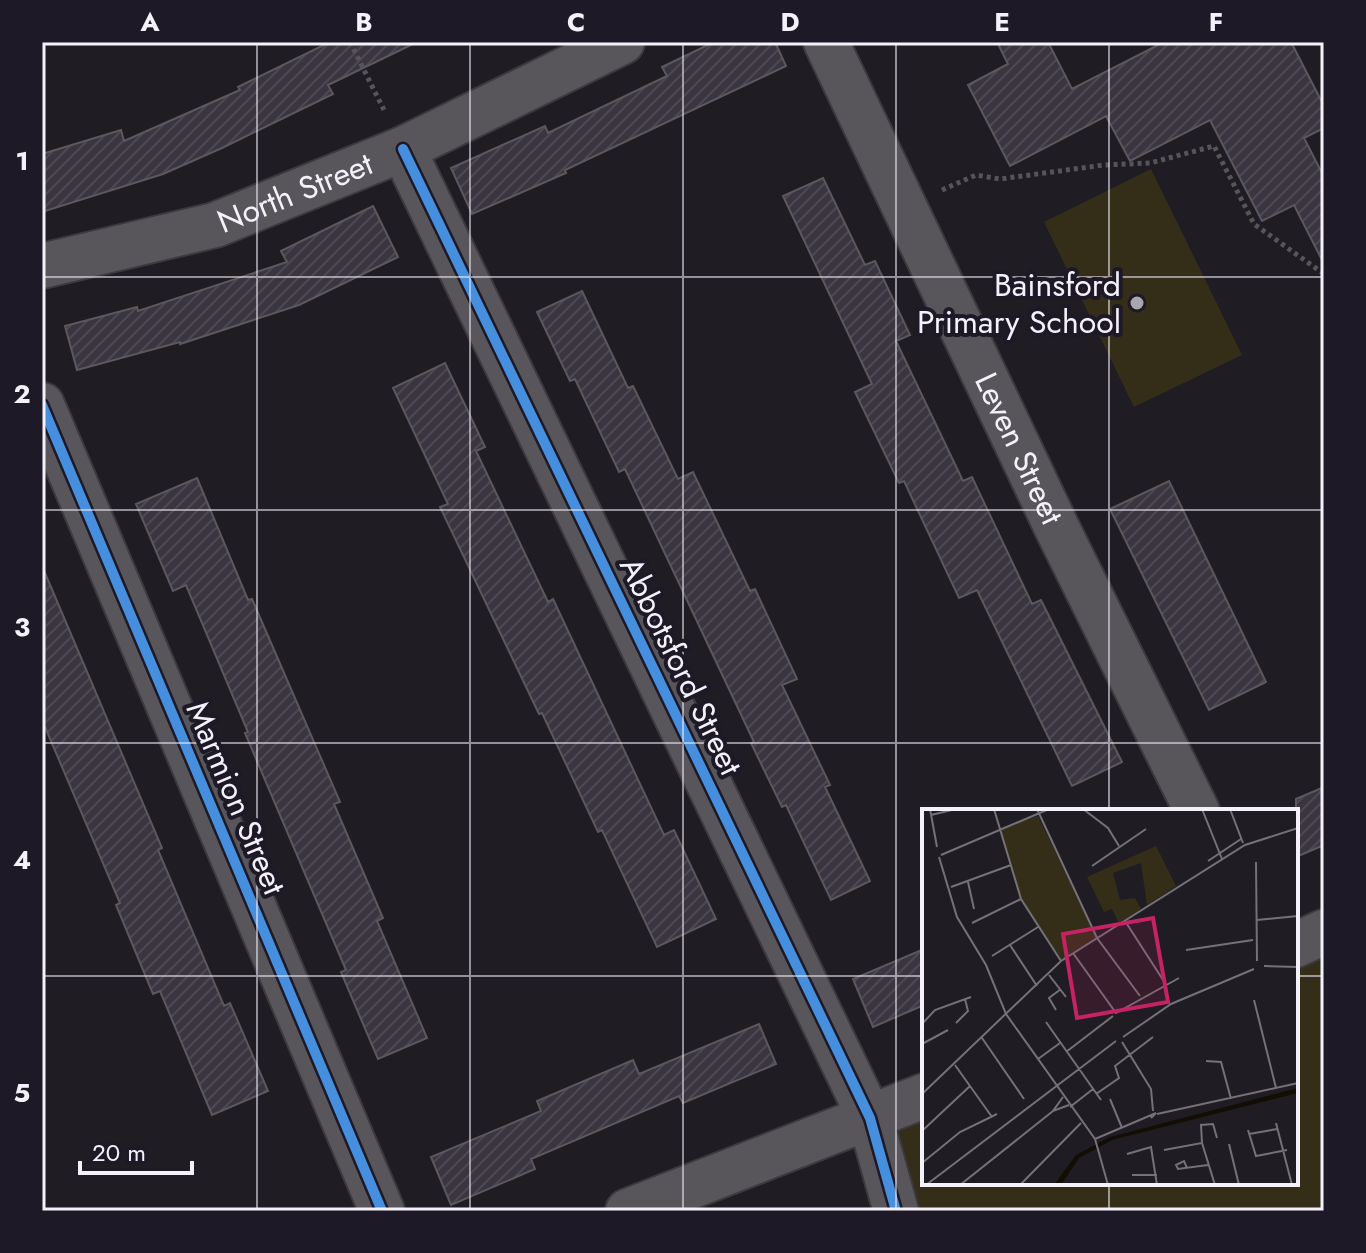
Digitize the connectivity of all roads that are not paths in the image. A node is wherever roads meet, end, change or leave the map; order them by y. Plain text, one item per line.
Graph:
1 (622, 42) edge
2 (826, 42) edge
3 (403, 149) junction
4 (42, 266) edge
5 (42, 405) edge
6 (1196, 809) edge
7 (1324, 932) edge
8 (1298, 944) edge
9 (922, 1097) edge
10 (870, 1118) junction
11 (382, 1211) edge
12 (628, 1211) edge
13 (896, 1211) edge

1 - 3 street, North Street
2 - 6 street, Leven Street
3 - 4 street, North Street
3 - 10 street, Abbotsford Street
5 - 11 street, Marmion Street
7 - 8 street
9 - 10 street
10 - 12 street
10 - 13 street, Abbotsford Street

